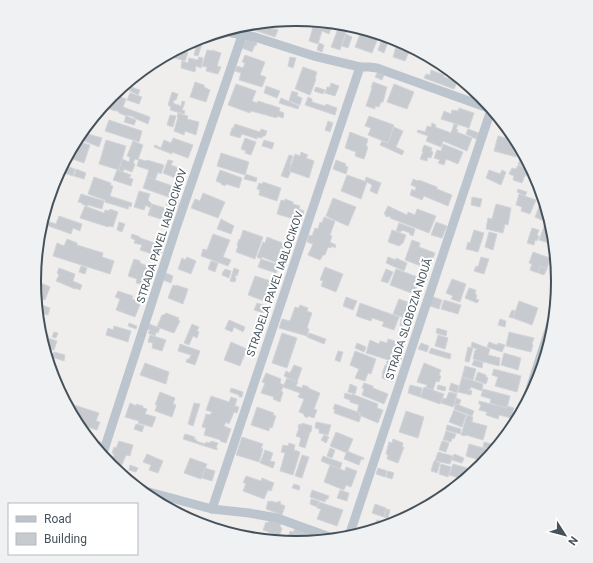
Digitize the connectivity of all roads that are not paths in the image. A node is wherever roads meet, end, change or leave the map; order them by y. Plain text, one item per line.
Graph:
1 (238, 33) edge
2 (243, 34) junction
3 (360, 67) junction
4 (480, 104) edge
5 (489, 113) edge
6 (104, 450) edge
7 (154, 493) edge
8 (212, 509) junction
9 (351, 531) edge
10 (325, 535) edge

1 - 2 street
2 - 3 street
2 - 6 street, STRADA PAVEL IABLOCIKOV
3 - 4 street
3 - 8 street, STRADELA PAVEL IABLOCIKOV
5 - 9 street, STRADA SLOBOZIA NOUĂ
7 - 8 street
8 - 10 street

